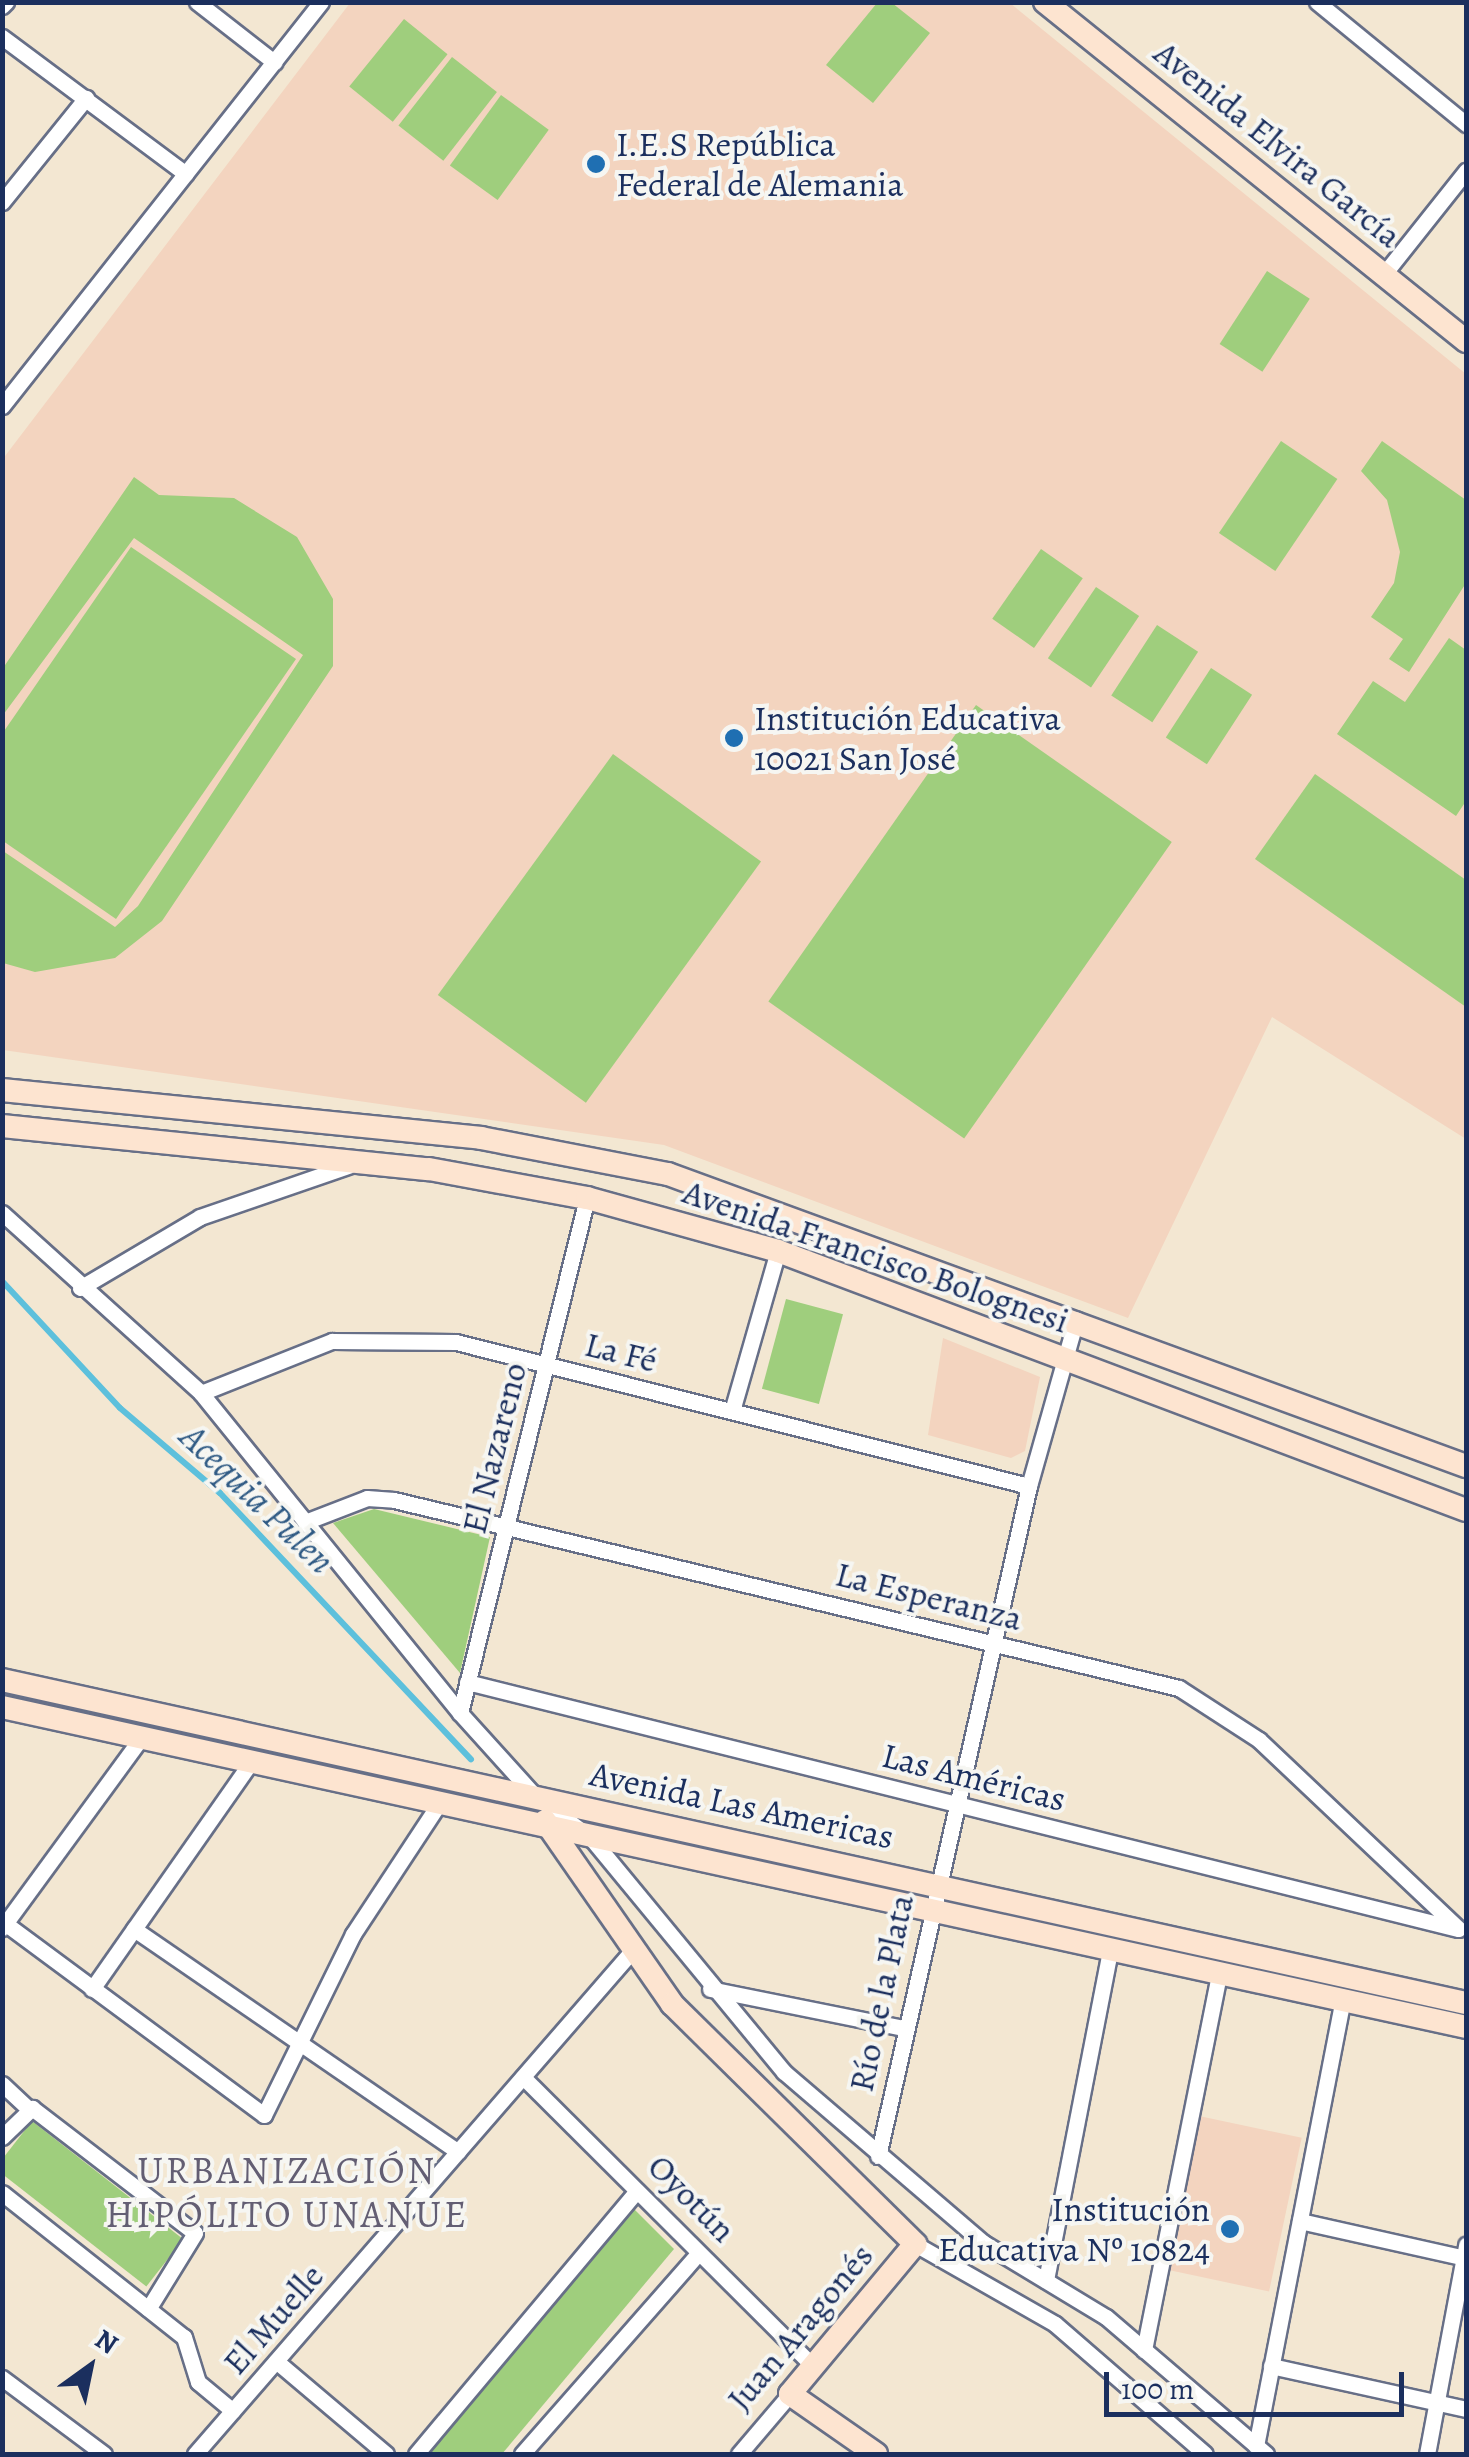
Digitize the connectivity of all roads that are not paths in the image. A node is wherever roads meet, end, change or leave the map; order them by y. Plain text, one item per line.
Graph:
1 (196, 2) edge
2 (321, 2) edge
3 (1045, 2) edge
4 (1317, 2) edge
5 (2, 36) edge
6 (274, 62) junction
7 (86, 98) junction
8 (1466, 124) edge
9 (1466, 171) edge
10 (186, 174) junction
11 (2, 202) edge
12 (1384, 274) junction
13 (1466, 340) edge
14 (2, 406) edge
15 (2, 1090) edge
16 (2, 1126) edge
17 (360, 1162) junction
18 (587, 1198) junction
19 (2, 1213) edge
20 (778, 1251) junction
21 (80, 1288) junction
22 (1076, 1320) junction
23 (1059, 1358) junction
24 (546, 1364) junction
25 (201, 1394) junction
26 (732, 1411) junction
27 (1466, 1466) edge
28 (1029, 1486) junction
29 (1466, 1510) edge
30 (305, 1522) junction
31 (506, 1524) junction
32 (992, 1642) junction
33 (2, 1680) edge
34 (467, 1682) junction
35 (2, 1707) edge
36 (460, 1713) junction
37 (141, 1738) junction
38 (251, 1762) junction
39 (534, 1795) junction
40 (954, 1802) junction
41 (438, 1805) junction
42 (548, 1828) junction
43 (590, 1838) junction
44 (935, 1883) junction
45 (928, 1914) junction
46 (4, 1926) edge
47 (134, 1929) junction
48 (1463, 1930) edge
49 (632, 1951) junction
50 (1110, 1951) junction
51 (1218, 1974) junction
52 (92, 1989) junction
53 (710, 1990) junction
54 (1343, 1999) junction
55 (1466, 2002) edge
56 (1466, 2026) edge
57 (904, 2028) junction
58 (296, 2041) junction
59 (523, 2077) junction
60 (2, 2084) edge
61 (28, 2108) junction
62 (2, 2138) edge
63 (458, 2152) junction
64 (878, 2156) junction
65 (636, 2192) junction
66 (2, 2193) edge
67 (1300, 2221) junction
68 (915, 2244) junction
69 (698, 2254) junction
70 (1466, 2254) edge
71 (1046, 2280) junction
72 (148, 2308) junction
73 (1144, 2350) junction
74 (276, 2361) junction
75 (813, 2366) junction
76 (1271, 2366) junction
77 (2, 2378) edge
78 (790, 2394) junction
79 (1436, 2402) junction
80 (233, 2410) junction
81 (1466, 2410) edge
82 (1261, 2450) edge
83 (104, 2454) edge
84 (195, 2454) edge
85 (386, 2454) edge
86 (416, 2454) edge
87 (522, 2454) edge
88 (739, 2454) edge
89 (876, 2454) edge
90 (1205, 2454) edge
91 (1427, 2454) edge

1 - 6 street
2 - 6 street
3 - 12 street, Avenida Elvira García
4 - 8 street
5 - 7 street
6 - 10 street
7 - 10 street
7 - 11 street
9 - 12 street
10 - 14 street
12 - 13 street, Avenida Elvira García
15 - 22 street, Avenida Francisco Bolognesi
16 - 17 street, Avenida Francisco Bolognesi
17 - 18 street, Avenida Francisco Bolognesi
17 - 21 street
18 - 20 street, Avenida Francisco Bolognesi
18 - 24 street, El Nazareno
19 - 21 street
20 - 23 street, Avenida Francisco Bolognesi
20 - 26 street
21 - 25 street
22 - 23 street, Río de la Plata
22 - 27 street, Avenida Francisco Bolognesi
23 - 28 street, Río de la Plata
23 - 29 street, Avenida Francisco Bolognesi
24 - 25 street, La Fé
24 - 26 street, La Fé
24 - 31 street, El Nazareno
25 - 30 street
26 - 28 street, La Fé
28 - 32 street, Río de la Plata
30 - 31 street, La Esperanza
30 - 36 street
31 - 32 street, La Esperanza
31 - 34 street, El Nazareno
32 - 40 street, Río de la Plata
32 - 48 street, La Esperanza
33 - 39 street, Avenida Las Americas
34 - 36 street, El Nazareno
34 - 40 street, Las Américas
35 - 37 street, Avenida Las Americas
36 - 39 street
37 - 38 street, Avenida Las Americas
37 - 46 street
38 - 41 street, Avenida Las Americas
38 - 47 street
39 - 42 street
39 - 43 street
39 - 44 street, Avenida Las Americas
40 - 44 street, Río de la Plata
40 - 48 street, Las Américas
41 - 42 street, Avenida Las Americas
41 - 58 street
42 - 43 street, Avenida Las Americas
42 - 49 street
43 - 45 street, Avenida Las Americas
43 - 53 street
44 - 45 street, Río de la Plata
44 - 55 street, Avenida Las Americas
45 - 50 street, Avenida Las Americas
45 - 57 street, Río de la Plata
46 - 52 street
47 - 52 street
47 - 58 street
49 - 59 street, El Muelle
49 - 68 street
50 - 51 street, Avenida Las Americas
50 - 71 street
51 - 54 street, Avenida Las Americas
51 - 73 street
52 - 58 street
53 - 57 street
53 - 64 street
54 - 56 street, Avenida Las Americas
54 - 67 street
57 - 64 street, Río de la Plata
58 - 63 street
59 - 63 street, El Muelle
59 - 65 street, Oyotún
60 - 61 street
61 - 62 street
61 - 72 street
63 - 74 street, El Muelle
64 - 71 street
65 - 69 street, Oyotún
65 - 86 street
66 - 72 street
67 - 70 street
67 - 76 street
68 - 75 street, Juan Aragonés
68 - 90 street
69 - 75 street, Oyotún
69 - 87 street
70 - 79 street
71 - 73 street
72 - 80 street
73 - 82 street
74 - 80 street, El Muelle
74 - 85 street
75 - 78 street, Juan Aragonés
76 - 79 street
76 - 82 street
77 - 83 street
78 - 88 street, Juan Aragonés
78 - 89 street
79 - 81 street
79 - 91 street
80 - 84 street, El Muelle

